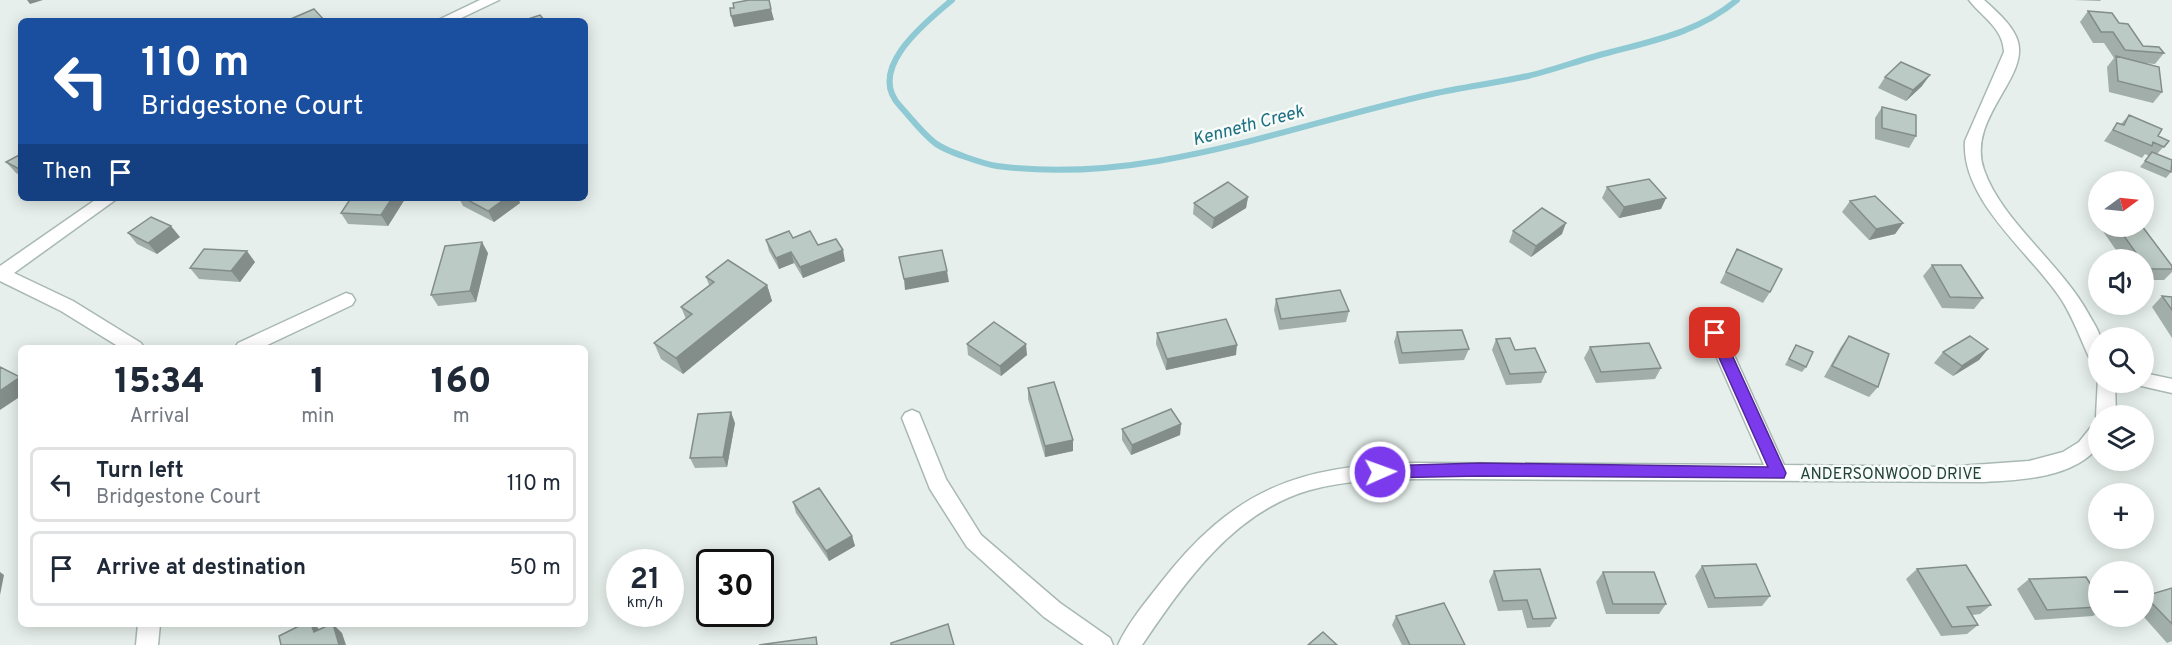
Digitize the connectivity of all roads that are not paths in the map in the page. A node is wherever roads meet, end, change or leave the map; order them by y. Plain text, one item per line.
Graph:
1 (492, 0) edge
2 (1976, 0) edge
3 (450, 18) edge
4 (107, 201) edge
5 (0, 274) edge
6 (346, 300) dead end
7 (2088, 332) edge
8 (1715, 333) dead end
9 (130, 345) edge
10 (250, 345) edge
11 (2154, 382) edge
12 (2172, 386) edge
13 (912, 418) dead end
14 (2088, 446) edge
15 (1778, 473) junction
16 (149, 627) edge
17 (147, 645) edge
18 (1102, 645) edge
19 (1129, 645) edge

1 - 3 street
2 - 7 street
4 - 5 street
5 - 9 street
6 - 10 street
8 - 15 street
11 - 12 street
13 - 18 street
14 - 15 street, ANDERSONWOOD DRIVE
15 - 19 street, ANDERSONWOOD DRIVE
16 - 17 street

